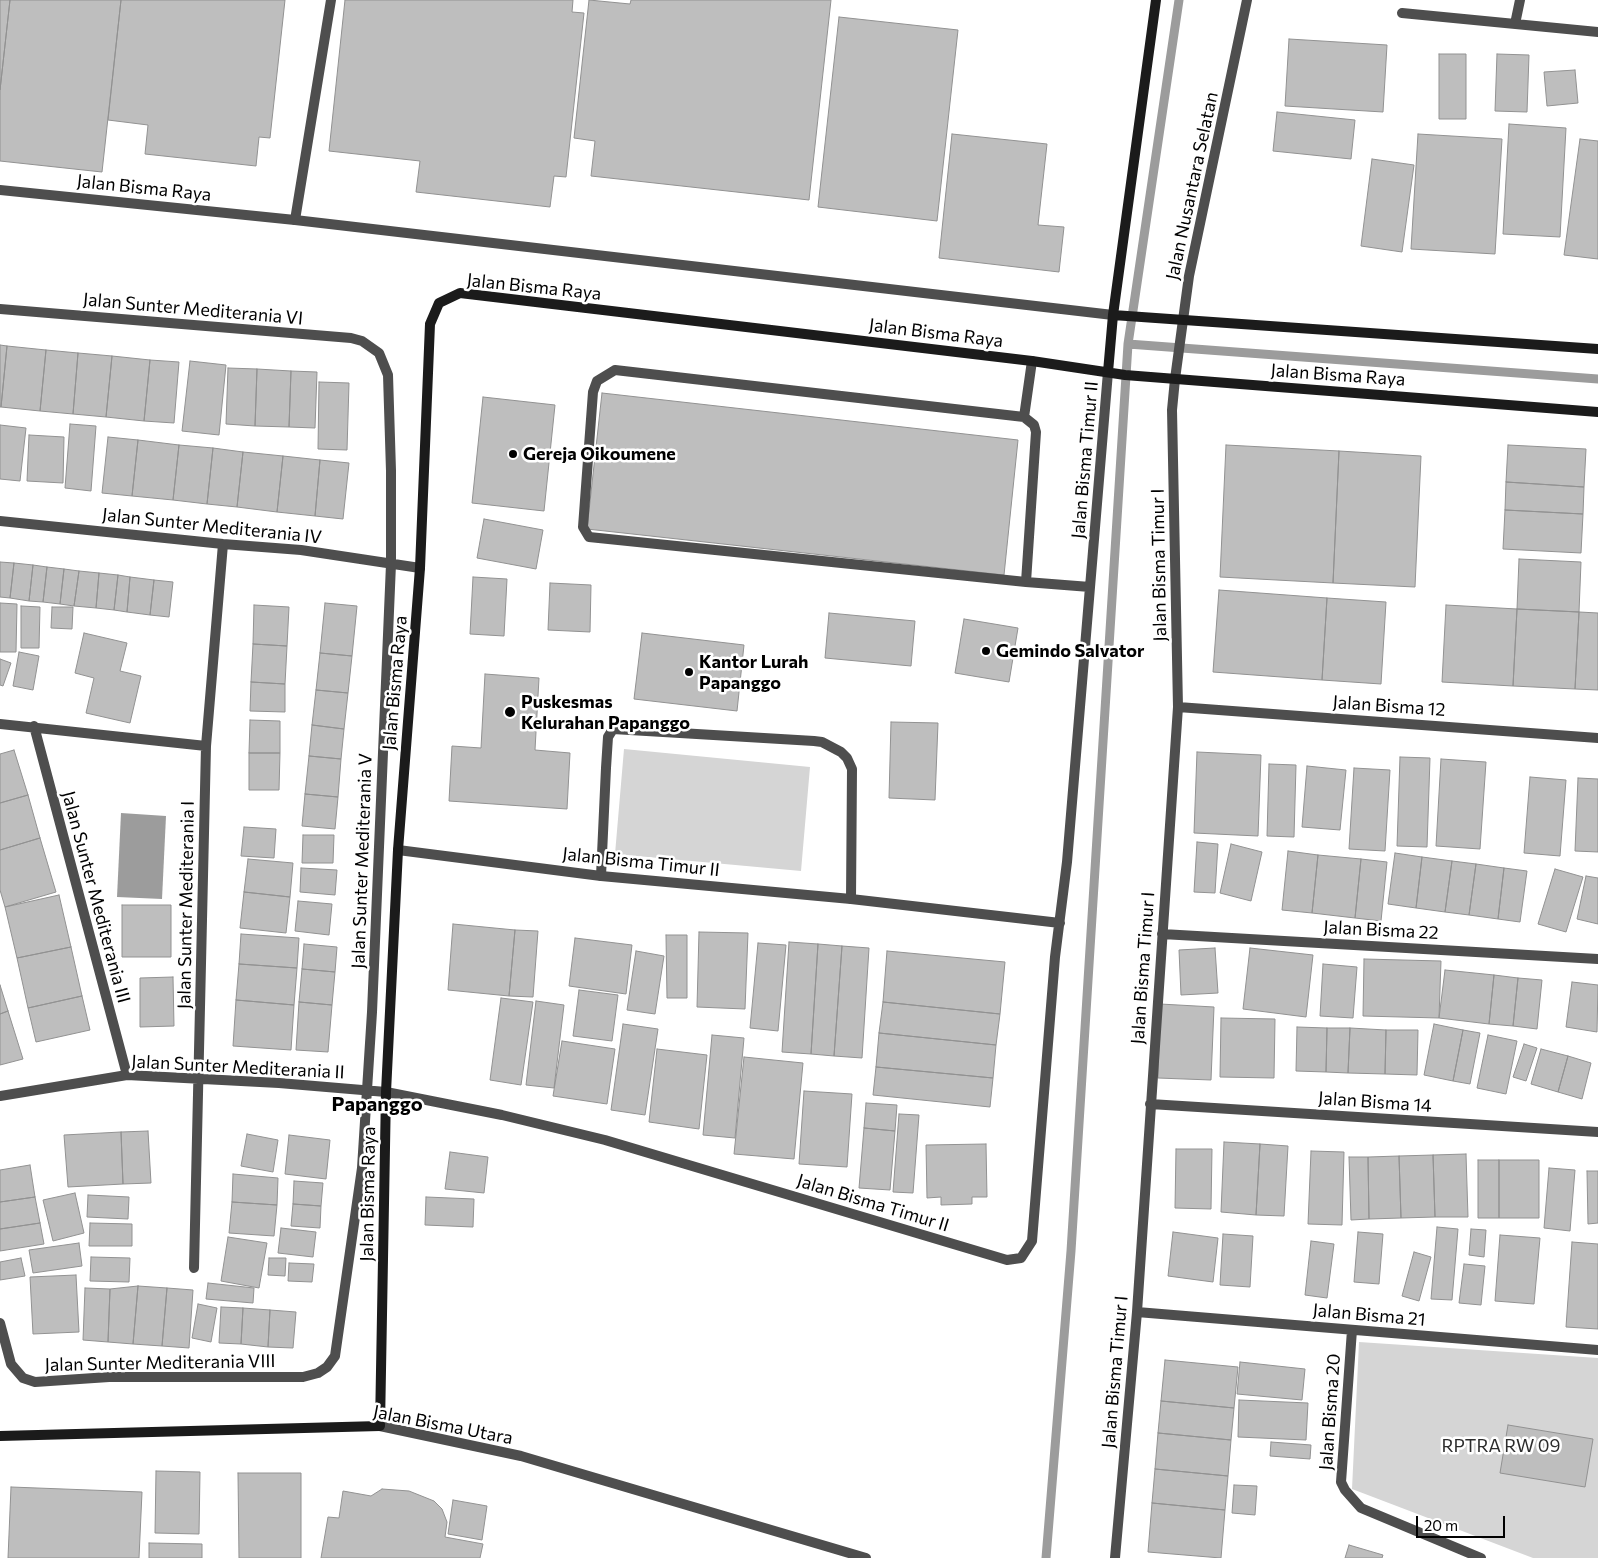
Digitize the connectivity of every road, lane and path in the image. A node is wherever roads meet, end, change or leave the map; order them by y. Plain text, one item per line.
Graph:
1 (331, 0) edge
2 (1156, 0) edge
3 (1247, 0) edge
4 (1520, 0) edge
5 (1402, 13) dead end
6 (1515, 24) junction
7 (1598, 32) edge
8 (0, 190) edge
9 (295, 220) junction
10 (0, 309) edge
11 (1118, 316) junction
12 (1178, 323) junction
13 (1598, 350) edge
14 (379, 353) joint
15 (1032, 360) junction
16 (1108, 372) junction
17 (1175, 379) junction
18 (1598, 412) edge
19 (1024, 417) junction
20 (0, 520) edge
21 (223, 544) junction
22 (391, 564) junction
23 (420, 568) junction
24 (1026, 582) junction
25 (1090, 588) junction
26 (1178, 707) junction
27 (0, 724) edge
28 (34, 726) junction
29 (1598, 738) edge
30 (206, 746) junction
31 (398, 850) junction
32 (601, 876) junction
33 (852, 899) junction
34 (1060, 923) junction
35 (1162, 934) junction
36 (1598, 959) edge
37 (127, 1076) junction
38 (199, 1079) junction
39 (366, 1091) junction
40 (386, 1092) junction
41 (0, 1096) edge
42 (1150, 1104) junction
43 (1598, 1132) edge
44 (194, 1268) dead end
45 (1137, 1312) junction
46 (0, 1323) edge
47 (1352, 1330) junction
48 (1598, 1350) edge
49 (327, 1368) joint
50 (380, 1426) junction
51 (0, 1436) edge
52 (866, 1558) edge
53 (1115, 1558) edge
54 (1481, 1558) edge

1 - 9 street
2 - 11 street, Jalan Bisma Timur II
3 - 12 street, Jalan Nusantara Selatan
4 - 6 street
5 - 6 street
6 - 7 street
8 - 9 street, Jalan Bisma Raya
9 - 11 street, Jalan Bisma Raya
10 - 14 street, Jalan Sunter Mediterania VI
11 - 12 street, Jalan Bisma Raya
11 - 16 street, Jalan Bisma Timur II
12 - 13 street, Jalan Bisma Raya
12 - 17 street, Jalan Nusantara Selatan
14 - 22 street, Jalan Sunter Mediterania V
15 - 16 street, Jalan Bisma Raya
15 - 19 street
15 - 23 street, Jalan Bisma Raya
16 - 17 street, Jalan Bisma Raya
16 - 25 street, Jalan Bisma Timur II
17 - 18 street, Jalan Bisma Raya
17 - 26 street, Jalan Bisma Timur I
19 - 24 street
19 - 24 street
20 - 21 street, Jalan Sunter Mediterania IV
21 - 22 street, Jalan Sunter Mediterania IV
21 - 30 street, Jalan Sunter Mediterania I
22 - 23 street, Jalan Sunter Mediterania IV
22 - 39 street, Jalan Sunter Mediterania V
23 - 31 street, Jalan Bisma Raya
24 - 25 street
25 - 34 street, Jalan Bisma Timur II
26 - 29 street, Jalan Bisma 12
26 - 35 street, Jalan Bisma Timur I
27 - 28 street
28 - 30 street
28 - 37 street, Jalan Sunter Mediterania III
30 - 38 street, Jalan Sunter Mediterania I
31 - 32 street, Jalan Bisma Timur II
31 - 40 street, Jalan Bisma Raya
32 - 33 street, Jalan Bisma Timur II
32 - 33 street
33 - 34 street, Jalan Bisma Timur II
34 - 40 street, Jalan Bisma Timur II
35 - 36 street, Jalan Bisma 22
35 - 42 street, Jalan Bisma Timur I
37 - 38 street, Jalan Sunter Mediterania II
37 - 41 street, Jalan Sunter Mediterania II
38 - 39 street, Jalan Sunter Mediterania II
38 - 44 street, Jalan Sunter Mediterania I
39 - 40 street, Jalan Sunter Mediterania II
39 - 49 street, Jalan Sunter Mediterania V
40 - 50 street, Jalan Bisma Raya
42 - 43 street, Jalan Bisma 14
42 - 45 street, Jalan Bisma Timur I
45 - 47 street, Jalan Bisma 21
45 - 53 street, Jalan Bisma Timur I
46 - 49 street, Jalan Sunter Mediterania VIII
47 - 48 street, Jalan Bisma 21
47 - 54 street, Jalan Bisma 20
50 - 51 street, Jalan Bisma Utara
50 - 52 street, Jalan Bisma Utara

